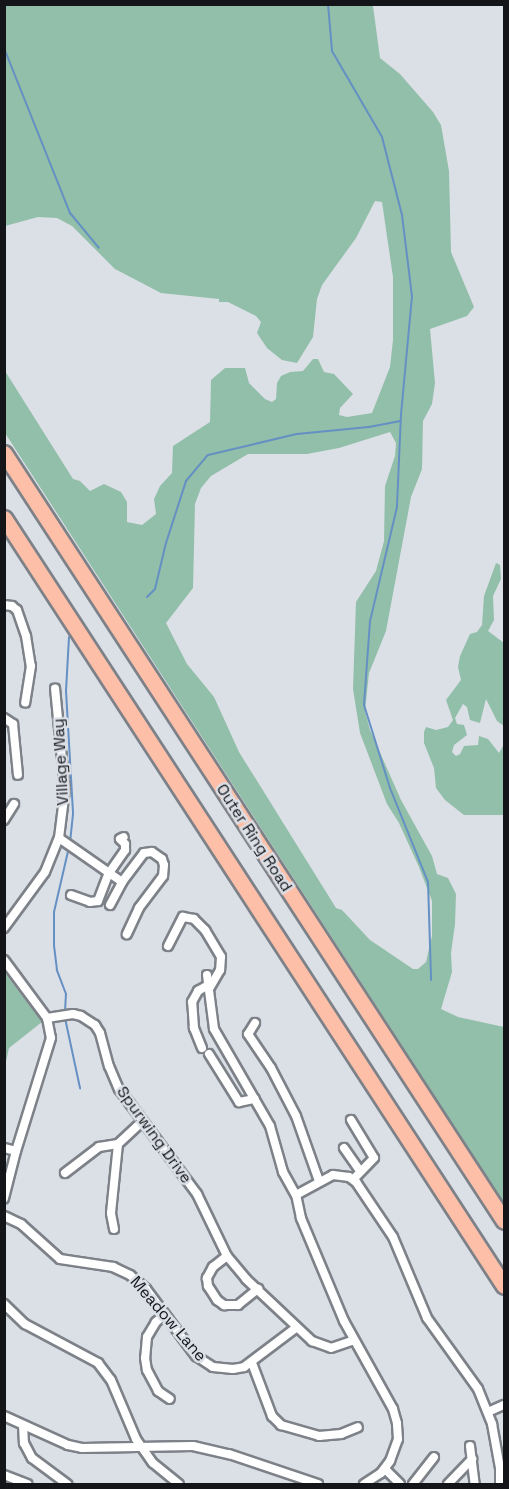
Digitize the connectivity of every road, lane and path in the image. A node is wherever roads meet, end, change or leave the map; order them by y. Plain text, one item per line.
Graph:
1 (4, 453) edge
2 (4, 518) edge
3 (4, 605) edge
4 (55, 688) dead end
5 (25, 703) dead end
6 (4, 718) edge
7 (18, 775) dead end
8 (14, 804) dead end
9 (4, 820) edge
10 (124, 837) dead end
11 (59, 838) junction
12 (109, 873) junction
13 (122, 882) junction
14 (71, 896) dead end
15 (110, 905) dead end
16 (4, 928) edge
17 (127, 934) dead end
18 (168, 946) dead end
19 (4, 960) edge
20 (207, 975) dead end
21 (208, 988) junction
22 (47, 1018) junction
23 (255, 1023) dead end
24 (255, 1099) junction
25 (351, 1120) dead end
26 (142, 1122) junction
27 (118, 1144) junction
28 (4, 1148) edge
29 (344, 1148) dead end
30 (16, 1152) junction
31 (360, 1171) junction
32 (65, 1173) dead end
33 (319, 1180) junction
34 (353, 1180) junction
35 (296, 1195) junction
36 (4, 1198) edge
37 (4, 1216) edge
38 (504, 1221) edge
39 (114, 1229) dead end
40 (227, 1256) junction
41 (504, 1286) edge
42 (258, 1289) junction
43 (4, 1304) edge
44 (164, 1315) junction
45 (297, 1327) junction
46 (354, 1340) junction
47 (252, 1363) junction
48 (171, 1399) dead end
49 (504, 1405) edge
50 (488, 1412) junction
51 (4, 1416) edge
52 (23, 1425) junction
53 (358, 1427) dead end
54 (470, 1446) dead end
55 (142, 1448) junction
56 (434, 1457) dead end
57 (472, 1459) junction
58 (502, 1467) edge
59 (385, 1469) junction
60 (4, 1475) edge
61 (27, 1485) edge
62 (67, 1485) edge
63 (178, 1485) edge
64 (318, 1485) edge
65 (364, 1485) edge
66 (400, 1485) edge
67 (413, 1485) edge
68 (448, 1485) edge
69 (475, 1485) edge
70 (500, 1485) edge

1 - 38 highway, Outer Ring Road
2 - 41 highway, Outer Ring Road
3 - 5 street
4 - 11 street, Village Way
6 - 7 street
8 - 9 street
10 - 12 street
11 - 12 street
11 - 16 street, Village Way
12 - 13 street
12 - 14 street
13 - 15 street
13 - 17 street
18 - 21 street
19 - 22 street
20 - 21 street
21 - 24 street
21 - 24 street
22 - 26 street, Spurwing Drive
22 - 30 street
23 - 33 street
24 - 35 street
25 - 31 street
26 - 27 street
26 - 40 street, Spurwing Drive
27 - 32 street
27 - 39 street
28 - 30 street
29 - 31 street
30 - 36 street
31 - 34 street
33 - 34 street
33 - 35 street
34 - 50 street
35 - 46 street
37 - 44 street, Meadow Lane
40 - 42 street, Spurwing Drive
40 - 42 street
42 - 45 street, Spurwing Drive
43 - 55 street
44 - 47 street, Meadow Lane
44 - 48 street
45 - 46 street, Spurwing Drive
45 - 47 street, Meadow Lane
46 - 59 street
47 - 53 street
49 - 50 street
50 - 58 street
51 - 52 street
52 - 55 street
52 - 62 street
54 - 57 street
55 - 63 street
55 - 64 street
56 - 67 street
57 - 68 street
57 - 69 street
58 - 70 street
59 - 65 street
59 - 66 street
60 - 61 street

